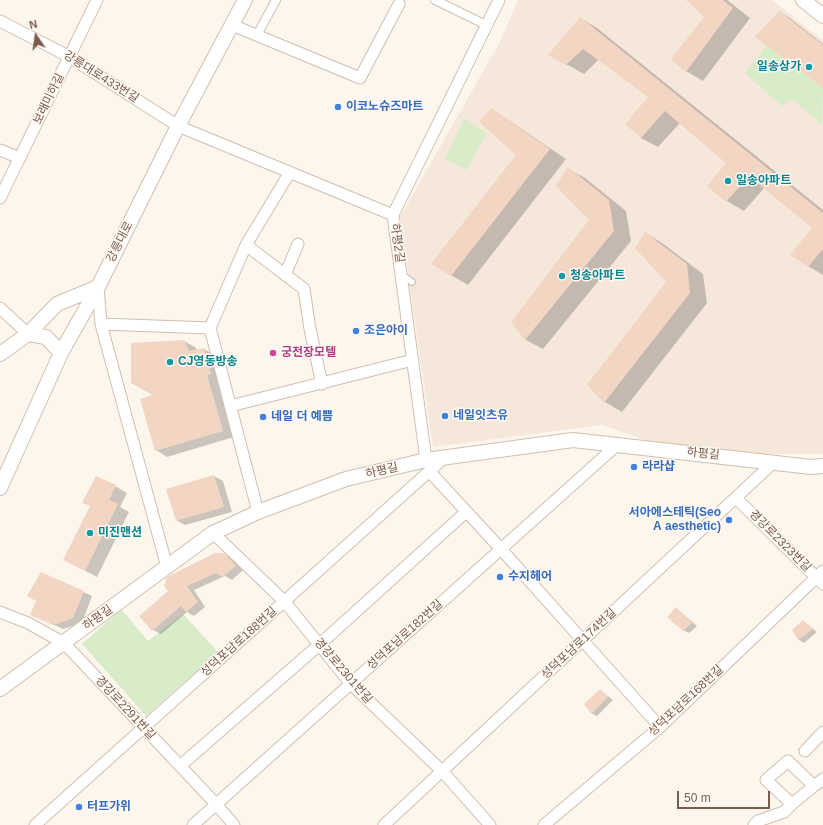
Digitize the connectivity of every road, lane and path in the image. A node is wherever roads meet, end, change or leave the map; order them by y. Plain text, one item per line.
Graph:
1 (97, 0) edge
2 (245, 0) edge
3 (276, 0) edge
4 (435, 0) edge
5 (499, 0) edge
6 (803, 0) edge
7 (399, 4) dead end
8 (823, 16) edge
9 (0, 21) edge
10 (232, 25) junction
11 (486, 25) junction
12 (257, 35) junction
13 (70, 57) junction
14 (178, 126) junction
15 (0, 150) edge
16 (20, 158) junction
17 (290, 172) junction
18 (0, 198) edge
19 (393, 215) junction
20 (298, 244) dead end
21 (246, 245) junction
22 (285, 274) junction
23 (401, 274) junction
24 (412, 282) dead end
25 (98, 287) junction
26 (0, 308) edge
27 (102, 324) junction
28 (210, 328) junction
29 (28, 334) junction
30 (61, 353) junction
31 (0, 354) edge
32 (413, 360) junction
33 (322, 384) junction
34 (230, 406) junction
35 (618, 445) junction
36 (774, 462) junction
37 (428, 466) junction
38 (823, 466) edge
39 (0, 488) edge
40 (736, 498) junction
41 (258, 512) junction
42 (466, 512) junction
43 (213, 533) junction
44 (501, 549) junction
45 (167, 567) junction
46 (821, 577) edge
47 (284, 601) junction
48 (0, 612) edge
49 (582, 641) junction
50 (64, 643) junction
51 (319, 645) junction
52 (351, 684) junction
53 (0, 688) edge
54 (660, 727) junction
55 (143, 728) junction
56 (823, 732) edge
57 (805, 751) dead end
58 (180, 766) junction
59 (442, 771) junction
60 (819, 782) edge
61 (216, 804) junction
62 (792, 804) junction
63 (34, 825) edge
64 (193, 825) edge
65 (234, 825) edge
66 (384, 825) edge
67 (490, 825) edge
68 (544, 825) edge
69 (754, 825) edge

1 - 13 street, 보래미하길
2 - 10 street, 강릉대로
3 - 12 street
4 - 11 street
5 - 11 street, 하평2길
6 - 8 street
7 - 12 street
9 - 13 street, 강릉대로433번길
10 - 12 street
10 - 14 street, 강릉대로
11 - 19 street, 하평2길
13 - 14 street, 강릉대로433번길
13 - 16 street, 보래미하길
14 - 17 street, 강릉대로433번길
14 - 25 street, 강릉대로
15 - 16 street
16 - 18 street, 보래미하길
17 - 19 street, 강릉대로433번길
17 - 21 street
19 - 23 street, 하평2길
20 - 22 street
21 - 22 street
21 - 28 street
22 - 33 street
23 - 24 lane
23 - 32 street, 하평2길
25 - 27 street
25 - 29 street
25 - 30 street, 강릉대로
26 - 29 street
27 - 28 street
27 - 45 street
28 - 34 street
29 - 30 street
29 - 31 street
30 - 39 street, 강릉대로
32 - 33 street
32 - 37 street, 하평2길
33 - 34 street
34 - 41 street
35 - 36 street, 하평길
35 - 37 street, 하평길
35 - 44 street, 성덕포남로182번길
36 - 38 street, 하평길
36 - 40 street, 성덕포남로174번길
37 - 41 street, 하평길
37 - 42 street
37 - 47 street, 성덕포남로188번길
40 - 46 street, 경강로2323번길
40 - 49 street, 성덕포남로174번길
41 - 43 street, 하평길
42 - 44 street
42 - 51 street
43 - 45 street, 하평길
43 - 47 street, 경강로2301번길
44 - 49 street
44 - 52 street, 성덕포남로182번길
45 - 50 street, 하평길
46 - 54 street, 성덕포남로168번길
47 - 51 street, 경강로2301번길
47 - 55 street, 성덕포남로188번길
48 - 50 street, 경강로2291번길
49 - 54 street
49 - 59 street, 성덕포남로174번길
50 - 53 street, 하평길
50 - 55 street, 경강로2291번길
51 - 52 street, 경강로2301번길
51 - 58 street
52 - 59 street, 경강로2301번길
52 - 61 street, 성덕포남로182번길
54 - 68 street, 성덕포남로168번길
55 - 58 street, 경강로2291번길
55 - 63 street, 성덕포남로188번길
56 - 57 street
58 - 61 street, 경강로2291번길
59 - 66 street, 성덕포남로174번길
59 - 67 street, 경강로2301번길
60 - 62 street
60 - 62 street
61 - 64 street, 성덕포남로182번길
61 - 65 street, 경강로2291번길
62 - 69 street

